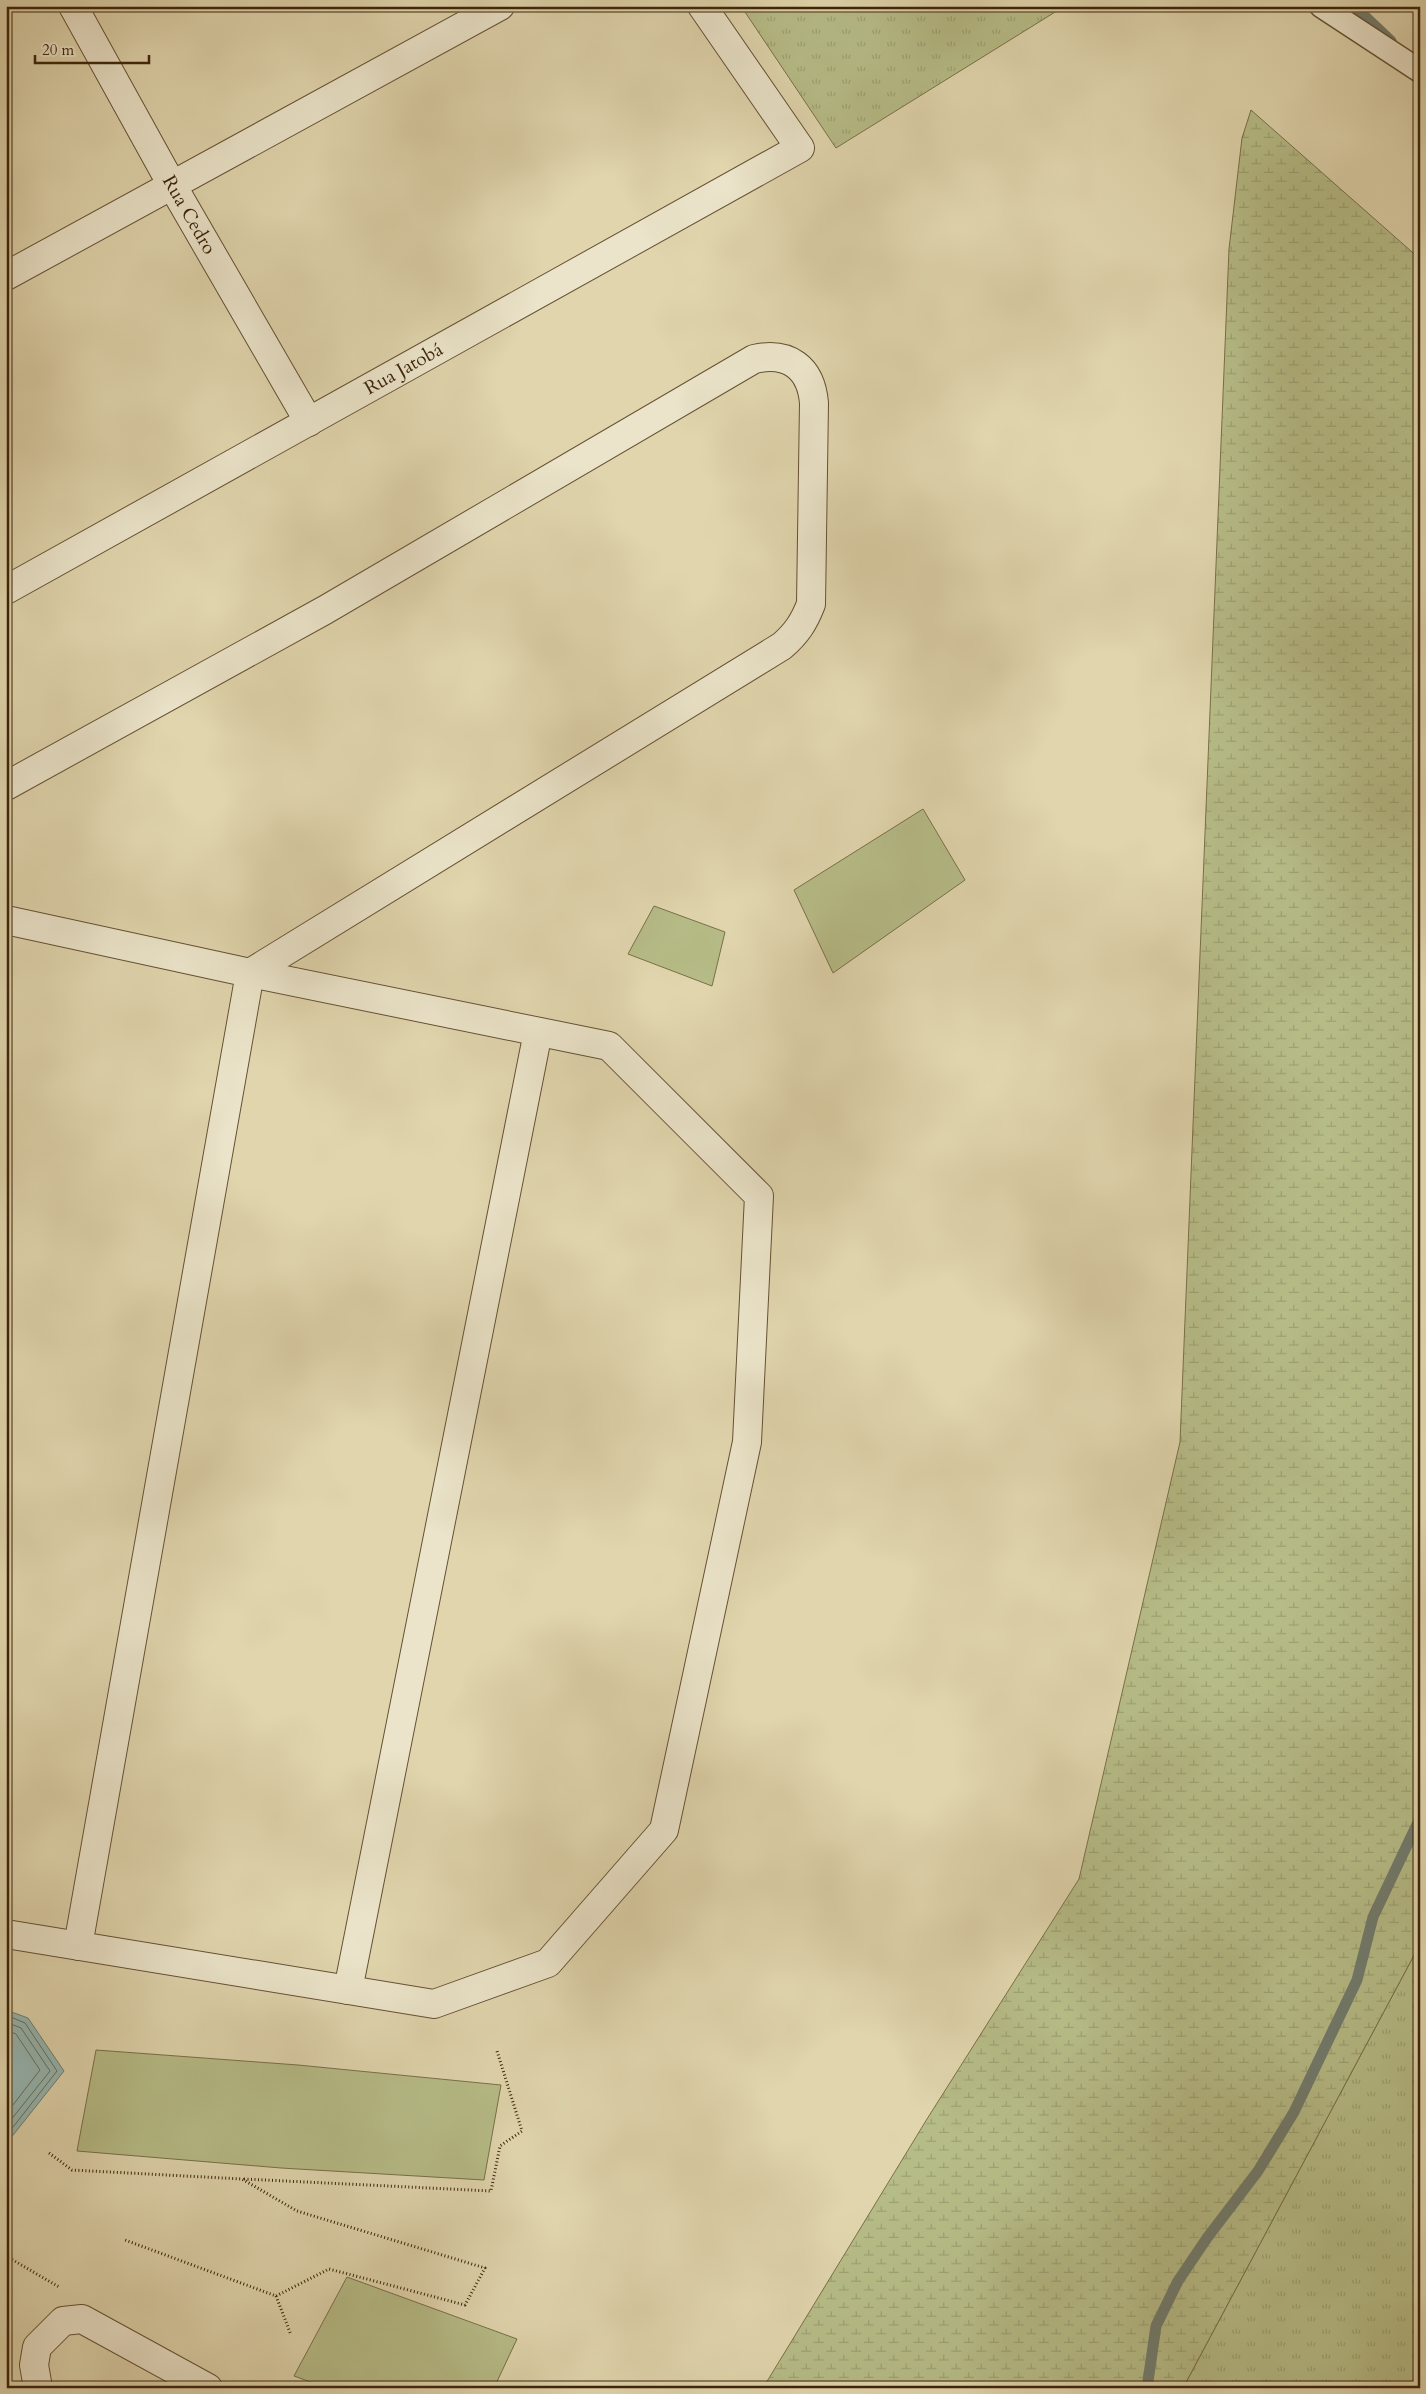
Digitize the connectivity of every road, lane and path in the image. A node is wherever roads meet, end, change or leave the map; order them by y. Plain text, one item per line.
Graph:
1 (73, 6) edge
2 (500, 6) edge
3 (702, 6) edge
4 (1321, 6) edge
5 (1420, 71) edge
6 (172, 185) junction
7 (6, 276) edge
8 (309, 422) junction
9 (6, 590) edge
10 (6, 786) edge
11 (6, 920) edge
12 (250, 973) junction
13 (538, 1032) junction
14 (6, 1934) edge
15 (78, 1946) junction
16 (348, 1990) junction
17 (497, 2051) dead end
18 (49, 2153) dead end
19 (242, 2179) junction
20 (125, 2240) dead end
21 (276, 2296) junction
22 (291, 2335) dead end
23 (38, 2388) edge
24 (208, 2388) edge

1 - 6 street, Rua Cedro
2 - 6 street
3 - 8 street, Rua Jatobá
4 - 5 lane
6 - 7 street
6 - 8 street, Rua Cedro
8 - 9 street, Rua Jatobá
10 - 12 street
11 - 12 street
12 - 13 street
12 - 15 street
13 - 16 street
13 - 16 street
14 - 15 street
15 - 16 street
17 - 19 path
18 - 19 path
19 - 21 path
20 - 21 path
21 - 22 path
23 - 24 street

